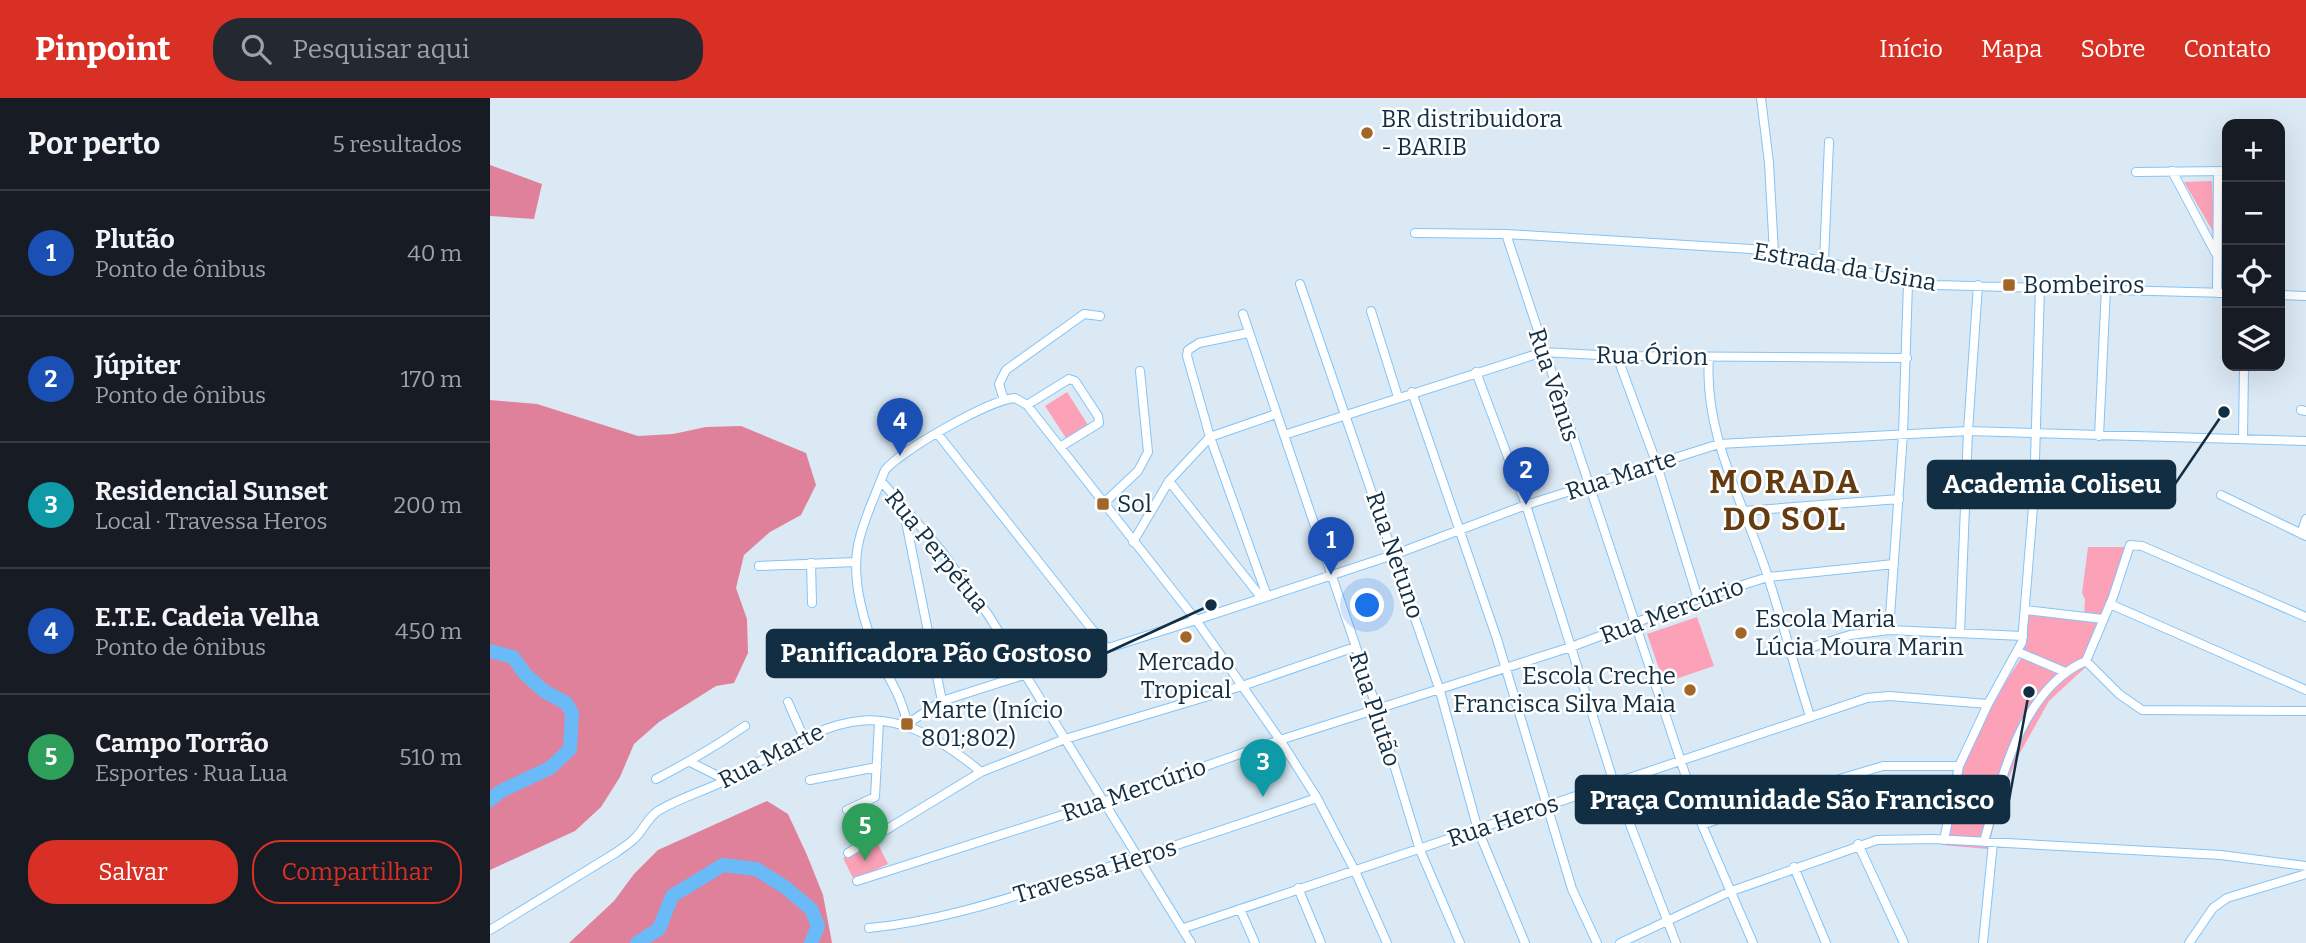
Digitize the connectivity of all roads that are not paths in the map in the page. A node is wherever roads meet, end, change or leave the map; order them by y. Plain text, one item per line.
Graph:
1 (1761, 98) edge
2 (1829, 142) dead end
3 (2172, 171) junction
4 (2136, 172) dead end
5 (2222, 172) edge
6 (2222, 182) edge
7 (1415, 233) dead end
8 (1506, 234) junction
9 (1774, 253) junction
10 (2217, 254) junction
11 (1824, 261) junction
12 (1908, 283) junction
13 (1300, 284) dead end
14 (1978, 285) junction
15 (2040, 286) junction
16 (2106, 288) junction
17 (2217, 293) junction
18 (2222, 293) edge
19 (2285, 295) edge
20 (2306, 296) edge
21 (1371, 311) dead end
22 (1243, 314) dead end
23 (1100, 316) dead end
24 (1248, 333) junction
25 (1543, 352) junction
26 (1617, 356) junction
27 (1709, 357) junction
28 (1906, 358) junction
29 (1140, 371) dead end
30 (2244, 371) edge
31 (1476, 372) junction
32 (1412, 392) junction
33 (1398, 397) junction
34 (1004, 400) junction
35 (1027, 405) junction
36 (1276, 414) junction
37 (1347, 415) junction
38 (1968, 431) junction
39 (937, 433) junction
40 (2036, 433) junction
41 (1903, 434) junction
42 (1284, 435) junction
43 (2099, 436) junction
44 (1210, 438) junction
45 (2243, 439) junction
46 (2306, 441) edge
47 (1719, 444) junction
48 (1060, 447) junction
49 (1656, 462) junction
50 (881, 481) junction
51 (1169, 481) junction
52 (1588, 487) junction
53 (2034, 495) junction
54 (2221, 495) dead end
55 (1899, 499) junction
56 (1966, 500) junction
57 (1102, 504) junction
58 (1526, 505) junction
59 (904, 510) junction
60 (1744, 511) junction
61 (2306, 519) edge
62 (1460, 530) junction
63 (2304, 535) edge
64 (1133, 542) junction
65 (1396, 554) junction
66 (855, 562) junction
67 (811, 563) junction
68 (1894, 564) junction
69 (759, 565) dead end
70 (1331, 575) junction
71 (1768, 578) junction
72 (1264, 597) junction
73 (1698, 599) junction
74 (812, 603) dead end
75 (2110, 604) junction
76 (2025, 610) junction
77 (2306, 617) edge
78 (2104, 619) junction
79 (1196, 620) junction
80 (1636, 624) junction
81 (1889, 630) junction
82 (1960, 633) junction
83 (2023, 636) junction
84 (1107, 647) junction
85 (1354, 647) junction
86 (1571, 647) junction
87 (2018, 652) junction
88 (1790, 654) junction
89 (2086, 661) junction
90 (1505, 668) junction
91 (2063, 671) junction
92 (1025, 673) junction
93 (1242, 686) junction
94 (2306, 690) edge
95 (1440, 691) junction
96 (942, 701) junction
97 (788, 702) dead end
98 (1988, 704) junction
99 (1377, 709) junction
100 (2306, 711) edge
101 (1810, 716) junction
102 (879, 722) junction
103 (907, 724) junction
104 (745, 726) dead end
105 (803, 736) junction
106 (1065, 739) junction
107 (1280, 740) junction
108 (1680, 761) junction
109 (690, 762) junction
110 (1959, 766) junction
111 (877, 767) junction
112 (981, 772) junction
113 (656, 779) dead end
114 (726, 780) junction
115 (810, 780) dead end
116 (1614, 783) junction
117 (1317, 798) junction
118 (1103, 802) junction
119 (1545, 806) junction
120 (848, 810) dead end
121 (1702, 825) junction
122 (1478, 830) junction
123 (1944, 840) junction
124 (1988, 843) junction
125 (1858, 844) junction
126 (1420, 850) junction
127 (848, 853) dead end
128 (1141, 857) junction
129 (2306, 866) edge
130 (1794, 867) junction
131 (1355, 871) junction
132 (2306, 874) edge
133 (858, 881) dead end
134 (1298, 888) junction
135 (1729, 892) junction
136 (1240, 909) junction
137 (1667, 920) junction
138 (869, 928) dead end
139 (1184, 928) junction
140 (490, 930) edge
141 (1191, 943) edge
142 (1255, 943) edge
143 (1321, 943) edge
144 (1387, 943) edge
145 (1460, 943) edge
146 (1525, 943) edge
147 (1597, 943) edge
148 (1620, 943) edge
149 (1676, 943) edge
150 (1753, 943) edge
151 (1826, 943) edge
152 (1904, 943) edge
153 (1983, 943) edge
154 (2189, 943) edge

1 - 9 street
2 - 11 street
3 - 4 street
3 - 5 street
3 - 10 street
6 - 10 street
7 - 8 street, Estrada da Usina
8 - 9 street, Estrada da Usina
8 - 25 street, Rua Vênus
9 - 11 street, Estrada da Usina
10 - 17 street
11 - 12 street, Estrada da Usina
12 - 14 street, Estrada da Usina
12 - 28 street
13 - 37 street, Rua Netuno
14 - 15 street, Estrada da Usina
14 - 38 street
15 - 16 street, Estrada da Usina
15 - 40 street
16 - 17 street, Estrada da Usina
16 - 43 street
17 - 18 street, Estrada da Usina
19 - 20 street
21 - 33 street
22 - 24 street, Rua Plutão
23 - 34 street
24 - 36 street, Rua Plutão
24 - 44 street
25 - 26 street, Rua Órion
25 - 31 street, Rua Órion
25 - 52 street, Rua Vênus
26 - 27 street, Rua Órion
26 - 49 street
27 - 28 street, Rua Órion
27 - 47 street
28 - 41 street
29 - 57 street
30 - 45 street
31 - 32 street, Rua Órion
31 - 58 street
32 - 33 street, Rua Órion
32 - 62 street
33 - 37 street, Rua Órion
34 - 35 street
34 - 39 street
35 - 48 street
35 - 48 street
36 - 42 street, Rua Plutão
36 - 44 street
37 - 42 street, Rua Órion
37 - 65 street, Rua Netuno
38 - 40 street, Rua Marte
38 - 41 street, Rua Marte
38 - 56 street
39 - 50 street
39 - 84 street
40 - 43 street, Rua Marte
40 - 53 street
41 - 47 street, Rua Marte
41 - 55 street
42 - 70 street, Rua Plutão
43 - 45 street, Rua Marte
44 - 51 street
44 - 72 street
45 - 46 street, Rua Marte
47 - 49 street, Rua Marte
47 - 60 street
48 - 57 street
49 - 52 street, Rua Marte
49 - 73 street
50 - 59 street, Rua Perpétua
50 - 66 street
51 - 64 street
51 - 72 street
52 - 58 street, Rua Marte
52 - 80 street, Rua Vênus
53 - 56 street
53 - 76 street
54 - 63 street
55 - 60 street
55 - 68 street
56 - 82 street
57 - 64 street
58 - 62 street, Rua Marte
58 - 86 street
59 - 92 street, Rua Perpétua
59 - 96 street
60 - 71 street
61 - 63 street
62 - 65 street, Rua Marte
62 - 90 street
64 - 79 street
65 - 70 street, Rua Marte
65 - 95 street, Rua Netuno
66 - 67 street
66 - 103 street
67 - 69 street
67 - 74 street
68 - 71 street, Rua Mercúrio
68 - 81 street
70 - 72 street, Rua Marte
70 - 85 street, Rua Plutão
71 - 73 street, Rua Mercúrio
71 - 88 street
72 - 79 street, Rua Marte
73 - 80 street, Rua Mercúrio
75 - 77 street
75 - 78 street
75 - 94 street
76 - 78 street
76 - 83 street
78 - 89 street
79 - 84 street, Rua Marte
79 - 93 street
80 - 86 street, Rua Mercúrio
80 - 108 street, Rua Vênus
81 - 82 street
81 - 88 street
82 - 83 street
83 - 87 street
84 - 92 street, Rua Marte
85 - 93 street
85 - 99 street, Rua Plutão
86 - 90 street, Rua Mercúrio
86 - 116 street
87 - 91 street
87 - 98 street
88 - 101 street
89 - 91 street
89 - 100 street
90 - 95 street, Rua Mercúrio
90 - 119 street
91 - 124 street
92 - 96 street, Rua Marte
92 - 106 street, Rua Perpétua
93 - 106 street
93 - 107 street
95 - 99 street, Rua Mercúrio
95 - 122 street, Rua Netuno
96 - 103 street, Rua Marte
97 - 105 street
98 - 101 street, Rua Heros
98 - 110 street
99 - 107 street, Rua Mercúrio
99 - 126 street, Rua Plutão
101 - 108 street, Rua Heros
102 - 103 street, Rua Marte
102 - 105 street, Rua Marte
102 - 111 street
103 - 112 street
104 - 109 street
105 - 114 street, Rua Marte
106 - 112 street
106 - 118 street, Rua Perpétua
107 - 117 street
107 - 118 street, Rua Mercúrio
108 - 116 street, Rua Heros
108 - 121 street, Rua Vênus
109 - 113 street
109 - 114 street
110 - 121 street
110 - 123 street
111 - 115 street
111 - 120 street
112 - 127 street
114 - 140 street, Rua Marte
116 - 119 street, Rua Heros
116 - 137 street
117 - 128 street, Travessa Heros
117 - 131 street
118 - 128 street, Rua Perpétua
118 - 133 street, Rua Mercúrio
119 - 122 street, Rua Heros
119 - 147 street
121 - 135 street, Rua Vênus
122 - 126 street, Rua Heros
122 - 146 street, Rua Netuno
123 - 124 street
123 - 125 street
124 - 129 street
124 - 153 street
125 - 130 street
125 - 152 street
126 - 131 street, Rua Heros
126 - 145 street, Rua Plutão
128 - 138 street, Travessa Heros
128 - 139 street, Rua Perpétua
130 - 135 street
130 - 151 street
131 - 134 street, Rua Heros
131 - 144 street
132 - 154 street
134 - 136 street, Rua Heros
134 - 143 street
135 - 137 street
135 - 150 street, Rua Vênus
136 - 139 street, Rua Heros
136 - 142 street
137 - 148 street
137 - 149 street
139 - 141 street, Rua Perpétua

